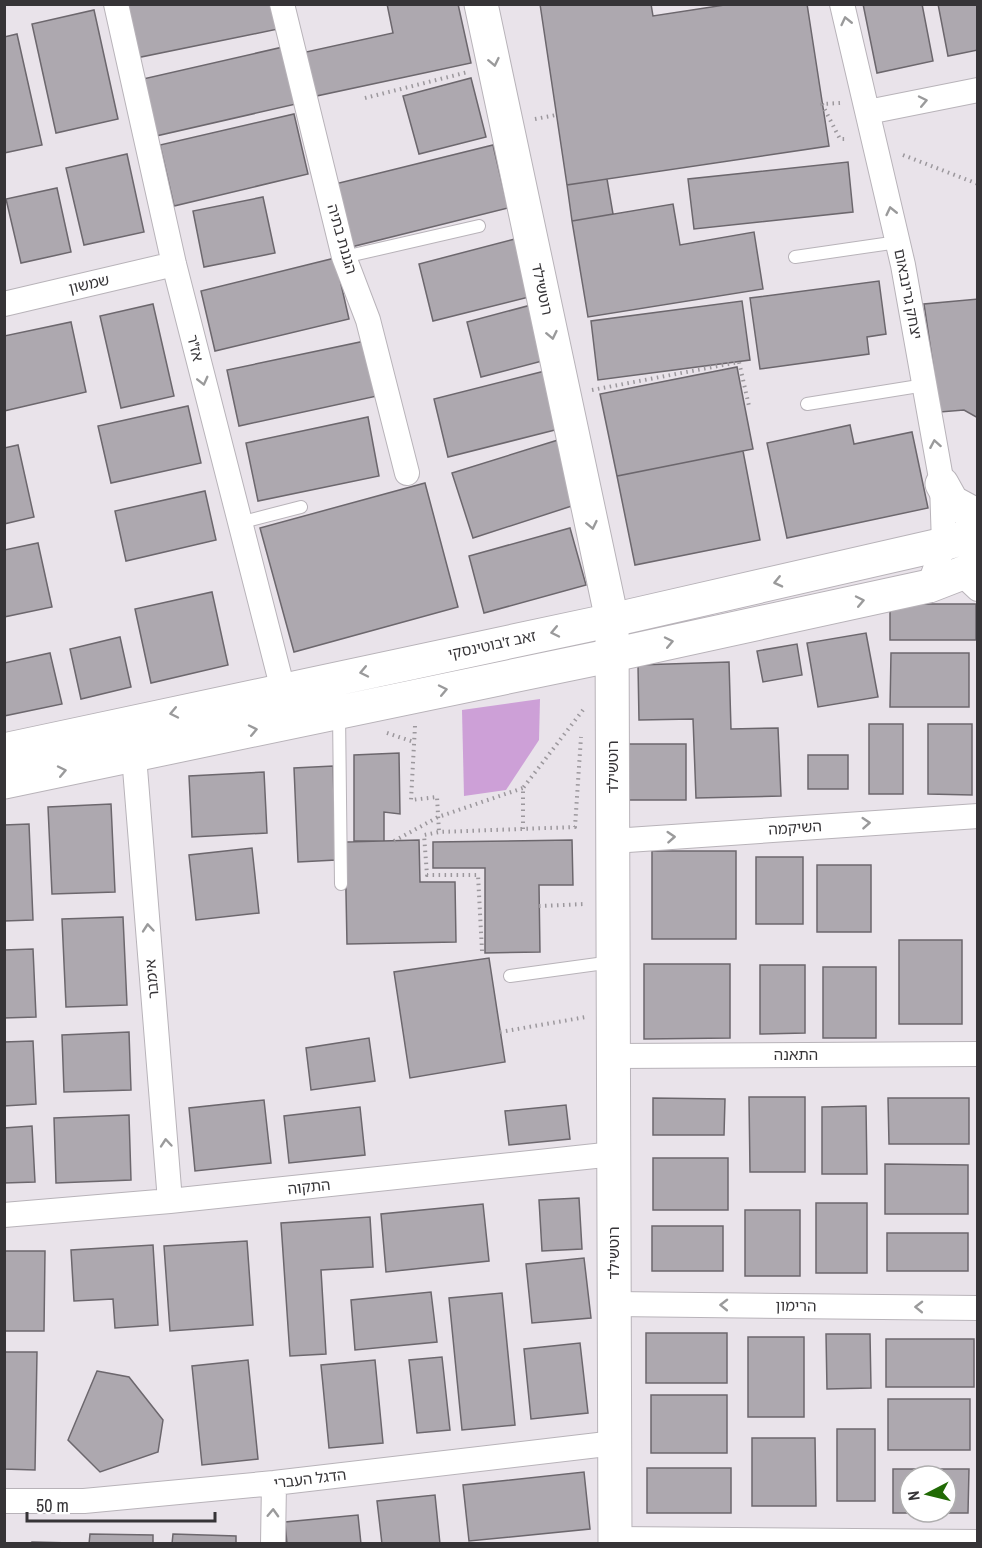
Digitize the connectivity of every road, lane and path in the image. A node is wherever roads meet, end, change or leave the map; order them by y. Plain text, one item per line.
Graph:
1 (116, 4) edge
2 (282, 4) edge
3 (482, 4) edge
4 (842, 4) edge
5 (494, 65) junction
6 (978, 90) edge
7 (365, 98) dead end
8 (858, 107) junction
9 (556, 116) dead end
10 (535, 119) dead end
11 (864, 141) junction
12 (978, 184) edge
13 (479, 226) dead end
14 (898, 242) junction
15 (345, 257) junction
16 (795, 257) dead end
17 (174, 264) junction
18 (4, 304) edge
19 (924, 385) junction
20 (565, 395) junction
21 (807, 404) dead end
22 (749, 406) dead end
23 (407, 473) dead end
24 (942, 484) junction
25 (301, 507) dead end
26 (978, 516) edge
27 (239, 523) junction
28 (978, 533) edge
29 (944, 544) junction
30 (972, 577) edge
31 (929, 586) junction
32 (612, 620) junction
33 (612, 654) junction
34 (283, 690) junction
35 (585, 708) dead end
36 (339, 712) junction
37 (415, 717) dead end
38 (581, 735) dead end
39 (4, 750) edge
40 (134, 756) junction
41 (4, 782) edge
42 (523, 788) junction
43 (978, 816) edge
44 (438, 817) junction
45 (523, 829) junction
46 (439, 832) junction
47 (394, 840) dead end
48 (613, 841) junction
49 (341, 884) dead end
50 (613, 903) junction
51 (539, 906) dead end
52 (482, 951) dead end
53 (613, 962) junction
54 (510, 976) dead end
55 (614, 1012) junction
56 (500, 1032) dead end
57 (978, 1054) edge
58 (625, 1056) junction
59 (614, 1154) junction
60 (170, 1202) junction
61 (4, 1215) edge
62 (614, 1304) junction
63 (978, 1308) edge
64 (615, 1443) junction
65 (274, 1483) junction
66 (4, 1501) edge
67 (615, 1541) edge
68 (978, 1542) edge
69 (273, 1544) edge

1 - 17 street, אז"ר
2 - 15 street, הגננת בתיה
3 -> 5 main road, רוטשילד
8 -> 4 street, יצחק גרינבאום
5 - 7 path
5 -> 20 main road, רוטשילד
8 -> 6 street
8 - 11 street, יצחק גרינבאום
8 - 11 path
9 - 10 path
11 - 12 path
14 -> 11 street, יצחק גרינבאום
13 - 15 lane
14 - 16 lane
14 - 19 street, יצחק גרינבאום
15 - 23 street, הגננת בתיה
17 - 18 street, שמשון
17 -> 27 street, אז"ר
19 - 21 lane
24 -> 19 street, יצחק גרינבאום
20 - 22 path
20 -> 32 main road, רוטשילד
24 - 26 main road
24 - 29 street, יצחק גרינבאום
25 - 27 lane
27 - 34 street, אז"ר
28 - 29 main road, זאב ז'בוטינסקי
29 - 31 street, יצחק גרינבאום
29 -> 32 main road, זאב ז'בוטינסקי
30 - 31 main road
33 -> 31 main road
32 - 33 main road, רוטשילד
32 -> 34 main road, זאב ז'בוטינסקי
36 -> 33 main road
33 - 48 main road, רוטשילד
34 -> 39 main road, זאב ז'בוטינסקי
35 - 42 path
40 -> 36 main road
36 - 49 lane
37 - 44 path
38 - 45 path
41 -> 40 main road
60 -> 40 street, אימבר
42 - 44 path
42 - 45 path
48 -> 43 street, השיקמה
44 - 46 path
44 - 47 path
45 - 46 path
46 - 52 path
48 - 50 main road, רוטשילד
50 - 51 path
50 - 53 main road, רוטשילד
53 - 54 lane
53 - 55 main road, רוטשילד
55 - 56 path
55 - 58 main road, רוטשילד
57 - 58 street, התאנה
58 - 59 main road, רוטשילד
59 - 60 street, התקוה
59 - 62 main road, רוטשילד
60 - 61 street, התקוה
63 -> 62 street, הרימון
62 - 64 main road, רוטשילד
64 - 65 street, הדגל העברי
64 - 67 main road, רוטשילד
65 - 66 street, הדגל העברי
69 -> 65 street
67 - 68 street

